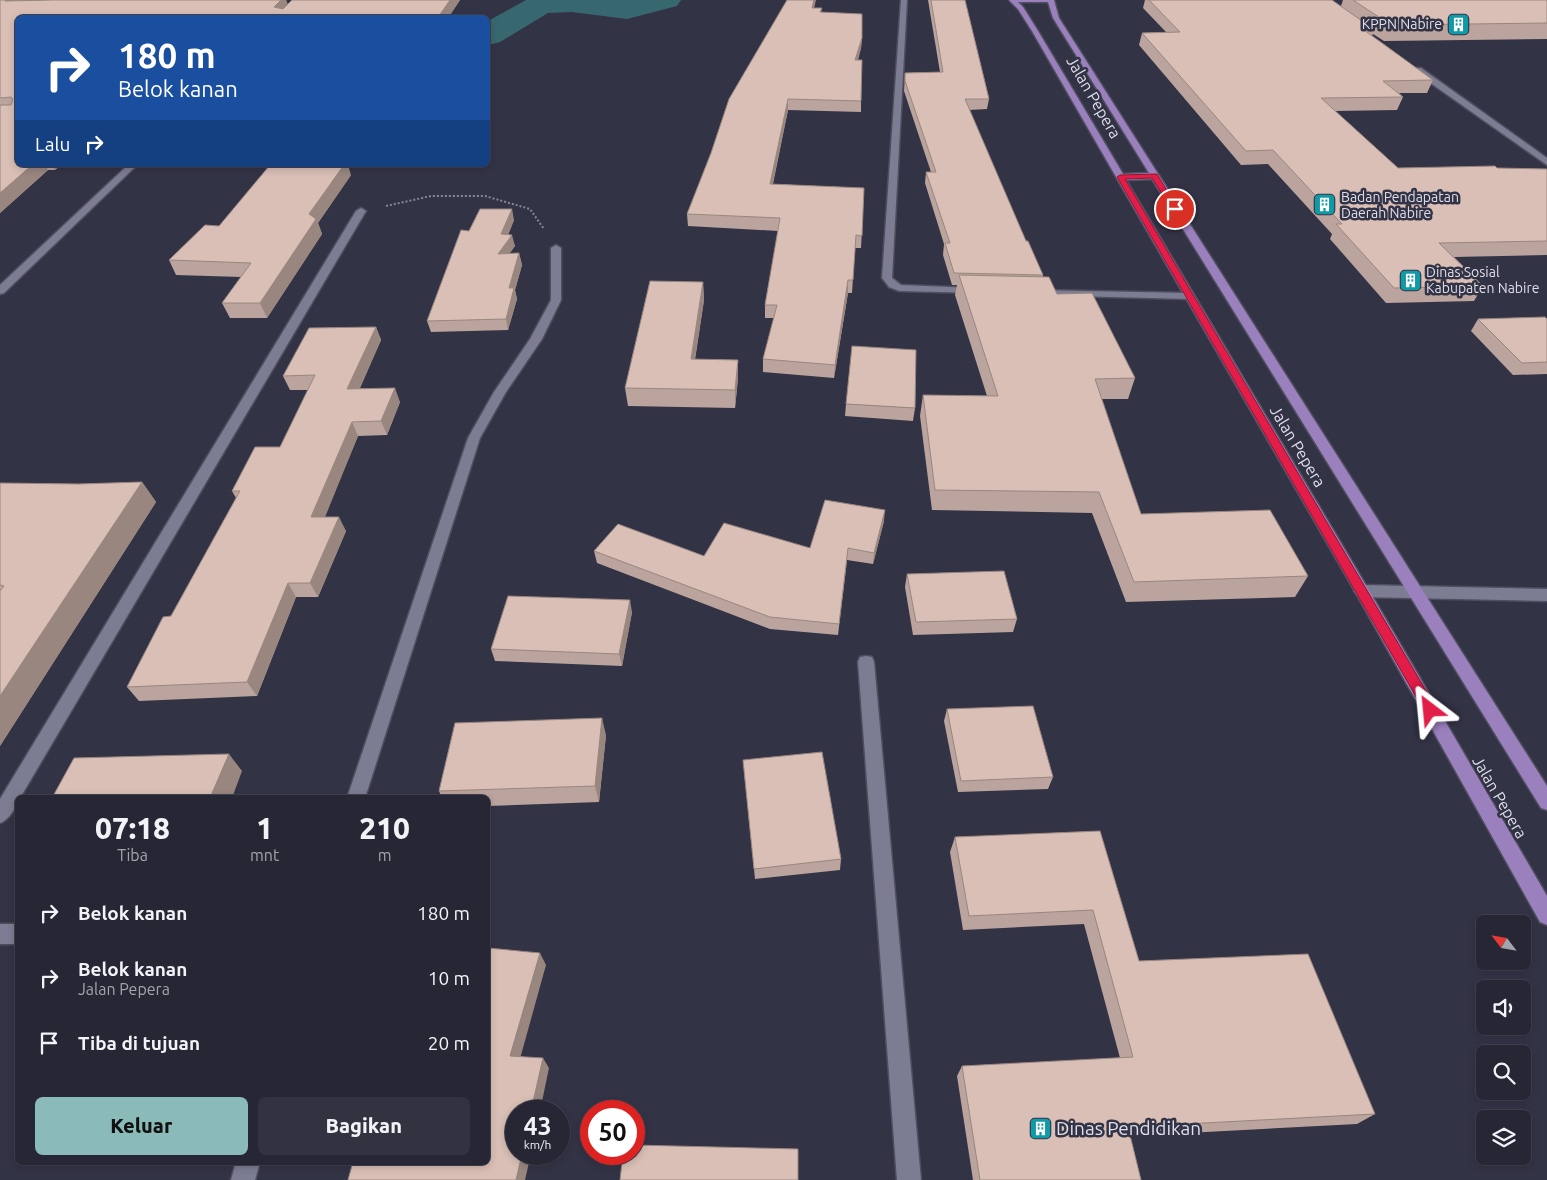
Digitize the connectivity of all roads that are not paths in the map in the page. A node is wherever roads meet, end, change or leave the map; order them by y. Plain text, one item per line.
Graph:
1 (904, 0) edge
2 (1013, 0) edge
3 (1051, 0) edge
4 (1413, 67) edge
5 (1547, 162) edge
6 (131, 167) edge
7 (1154, 176) junction
8 (1120, 177) junction
9 (361, 211) road end
10 (556, 248) road end
11 (0, 291) edge
12 (985, 291) edge
13 (1024, 292) edge
14 (1189, 296) junction
15 (1362, 590) junction
16 (1414, 592) junction
17 (1547, 595) edge
18 (866, 662) dead end
19 (357, 795) edge
20 (1547, 802) edge
21 (0, 815) edge
22 (1547, 915) edge
23 (0, 934) edge
24 (15, 934) edge
25 (247, 1165) edge
26 (243, 1180) edge
27 (909, 1180) edge

1 - 12 street
2 - 3 main road
2 - 8 main road, Jalan Pepera
3 - 7 main road, Jalan Pepera
4 - 5 street
6 - 11 street
7 - 8 main road
7 - 16 main road, Jalan Pepera
8 - 14 main road, Jalan Pepera
9 - 21 street
10 - 19 street
13 - 14 street
14 - 15 main road, Jalan Pepera
15 - 16 street
15 - 22 main road, Jalan Pepera
16 - 17 street
16 - 20 main road, Jalan Pepera
18 - 27 street
23 - 24 street
25 - 26 street

